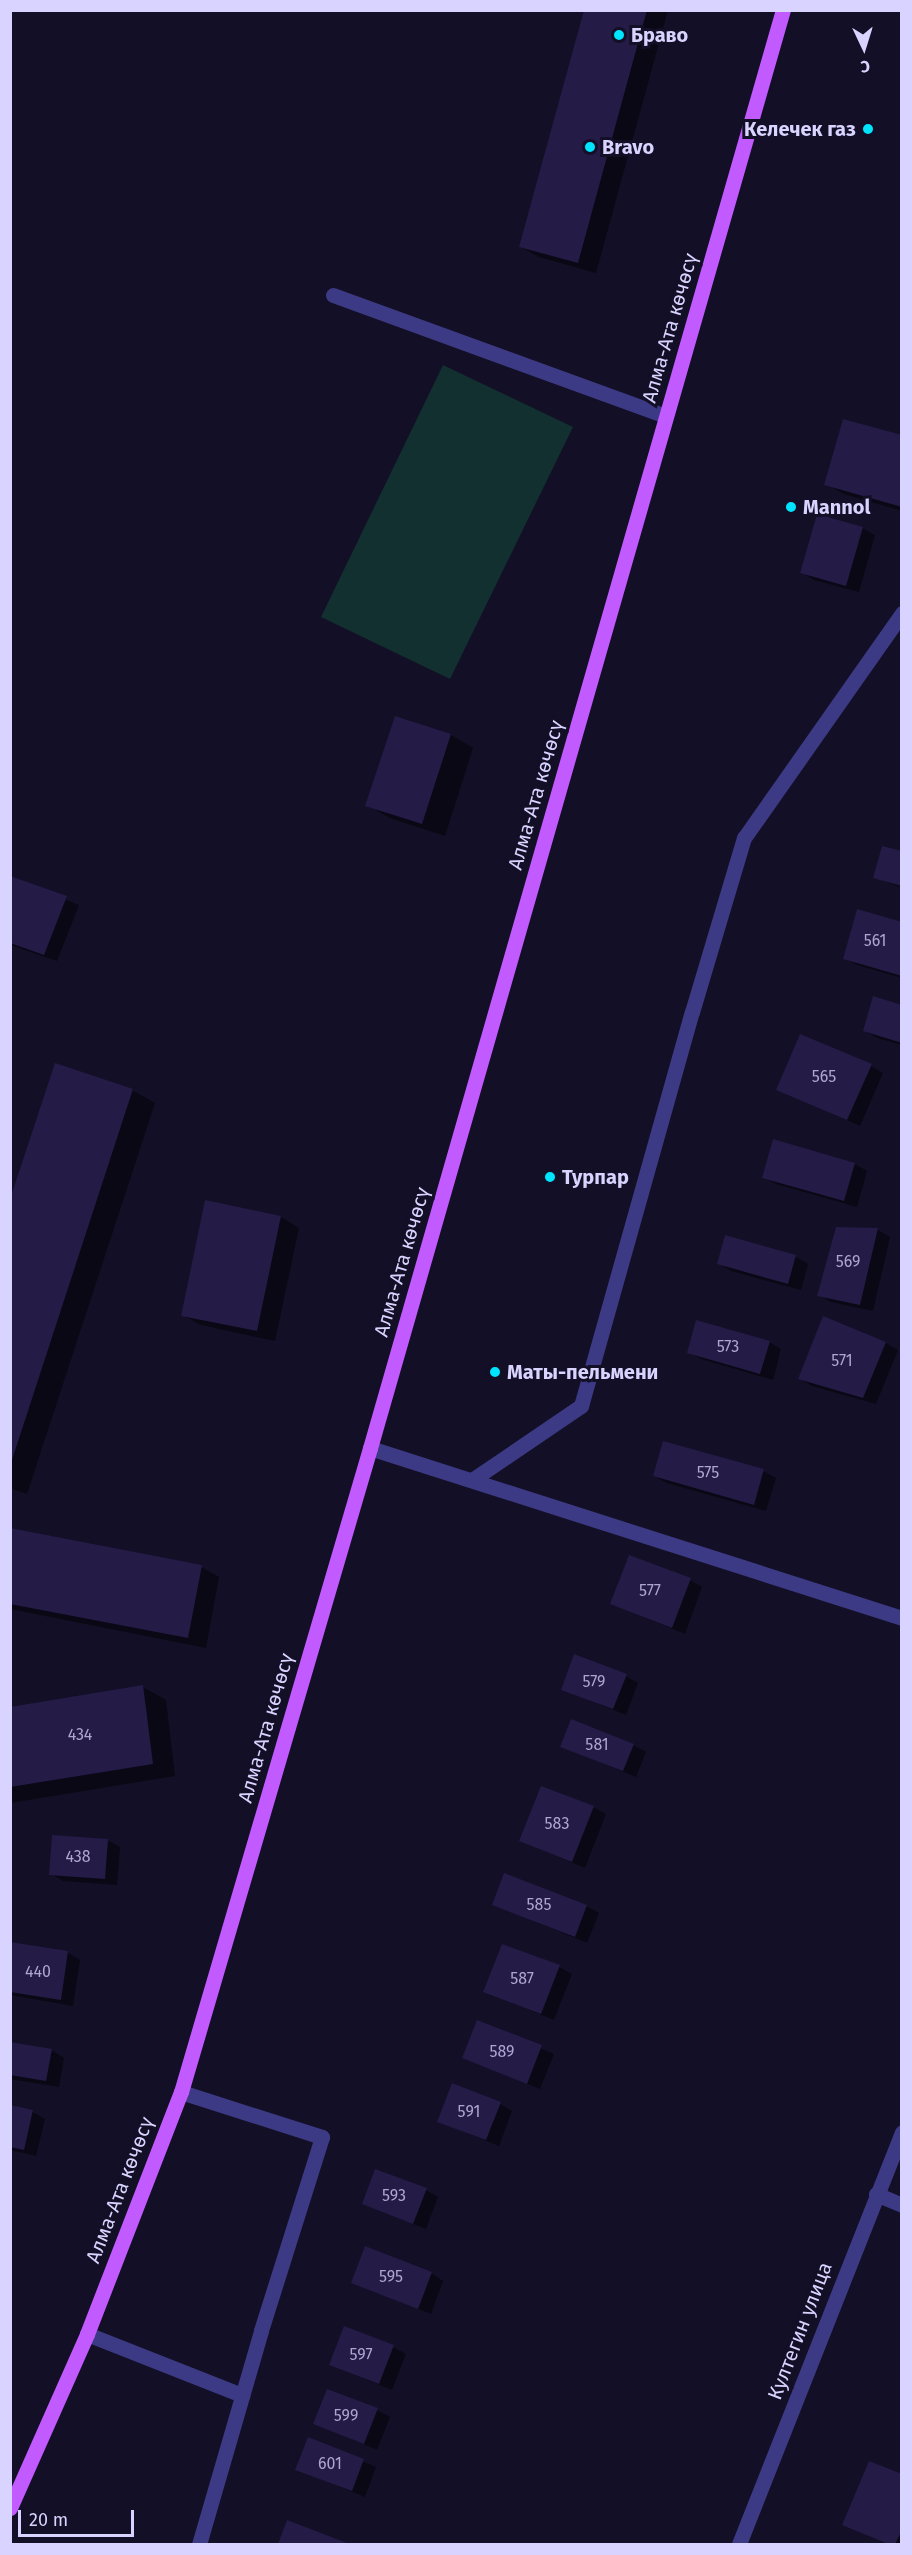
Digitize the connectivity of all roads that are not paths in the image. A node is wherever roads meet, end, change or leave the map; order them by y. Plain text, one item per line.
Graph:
1 (783, 10) edge
2 (333, 295) dead end
3 (666, 416) junction
4 (902, 613) edge
5 (370, 1448) junction
6 (472, 1480) junction
7 (902, 1618) edge
8 (181, 2092) junction
9 (902, 2132) edge
10 (876, 2194) junction
11 (902, 2205) edge
12 (87, 2334) junction
13 (242, 2395) junction
14 (10, 2508) edge
15 (199, 2544) edge
16 (739, 2544) edge

1 - 3 main road, Алма-Ата көчөсү
2 - 3 street
3 - 5 main road, Алма-Ата көчөсү
4 - 6 street
5 - 6 street
5 - 8 main road, Алма-Ата көчөсү
6 - 7 street
8 - 12 main road, Алма-Ата көчөсү
8 - 13 street
9 - 10 street, Култегин улица
10 - 11 street
10 - 16 street, Култегин улица
12 - 13 street
12 - 14 main road, Алма-Ата көчөсү
13 - 15 street

